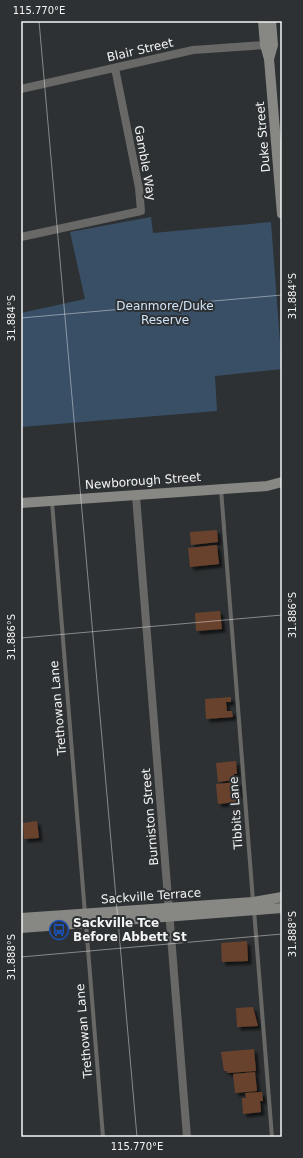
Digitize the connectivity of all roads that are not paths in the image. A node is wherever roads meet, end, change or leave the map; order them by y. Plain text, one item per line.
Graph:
1 (263, 21) edge
2 (271, 21) edge
3 (265, 45) junction
4 (269, 59) junction
5 (116, 68) junction
6 (21, 89) edge
7 (282, 214) edge
8 (21, 237) edge
9 (282, 482) edge
10 (267, 486) junction
11 (221, 488) junction
12 (282, 488) edge
13 (136, 496) junction
14 (52, 501) junction
15 (21, 503) edge
16 (282, 897) edge
17 (254, 906) junction
18 (282, 908) edge
19 (170, 912) junction
20 (21, 918) edge
21 (85, 918) junction
22 (21, 928) edge
23 (103, 1137) edge
24 (187, 1137) edge
25 (272, 1137) edge

1 - 3 main road, Duke Street
2 - 4 main road, Duke Street
3 - 4 main road, Duke Street
3 - 5 street, Blair Street
4 - 7 main road, Duke Street
5 - 6 street, Blair Street
5 - 8 street, Gamble Way
9 - 10 main road, Newborough Street
10 - 11 main road, Newborough Street
10 - 12 main road, Newborough Street
11 - 13 main road, Newborough Street
11 - 17 lane, Tibbits Lane
13 - 14 main road, Newborough Street
13 - 19 street, Burniston Street
14 - 15 main road, Newborough Street
14 - 21 lane, Trethowan Lane
16 - 17 main road, Sackville Terrace
17 - 18 main road, Sackville Terrace
17 - 19 main road, Sackville Terrace
17 - 25 lane, Tibbits Lane
19 - 21 main road, Sackville Terrace
19 - 24 street, Burniston Street
20 - 21 main road, Sackville Terrace
21 - 22 main road, Sackville Terrace
21 - 23 lane, Trethowan Lane

